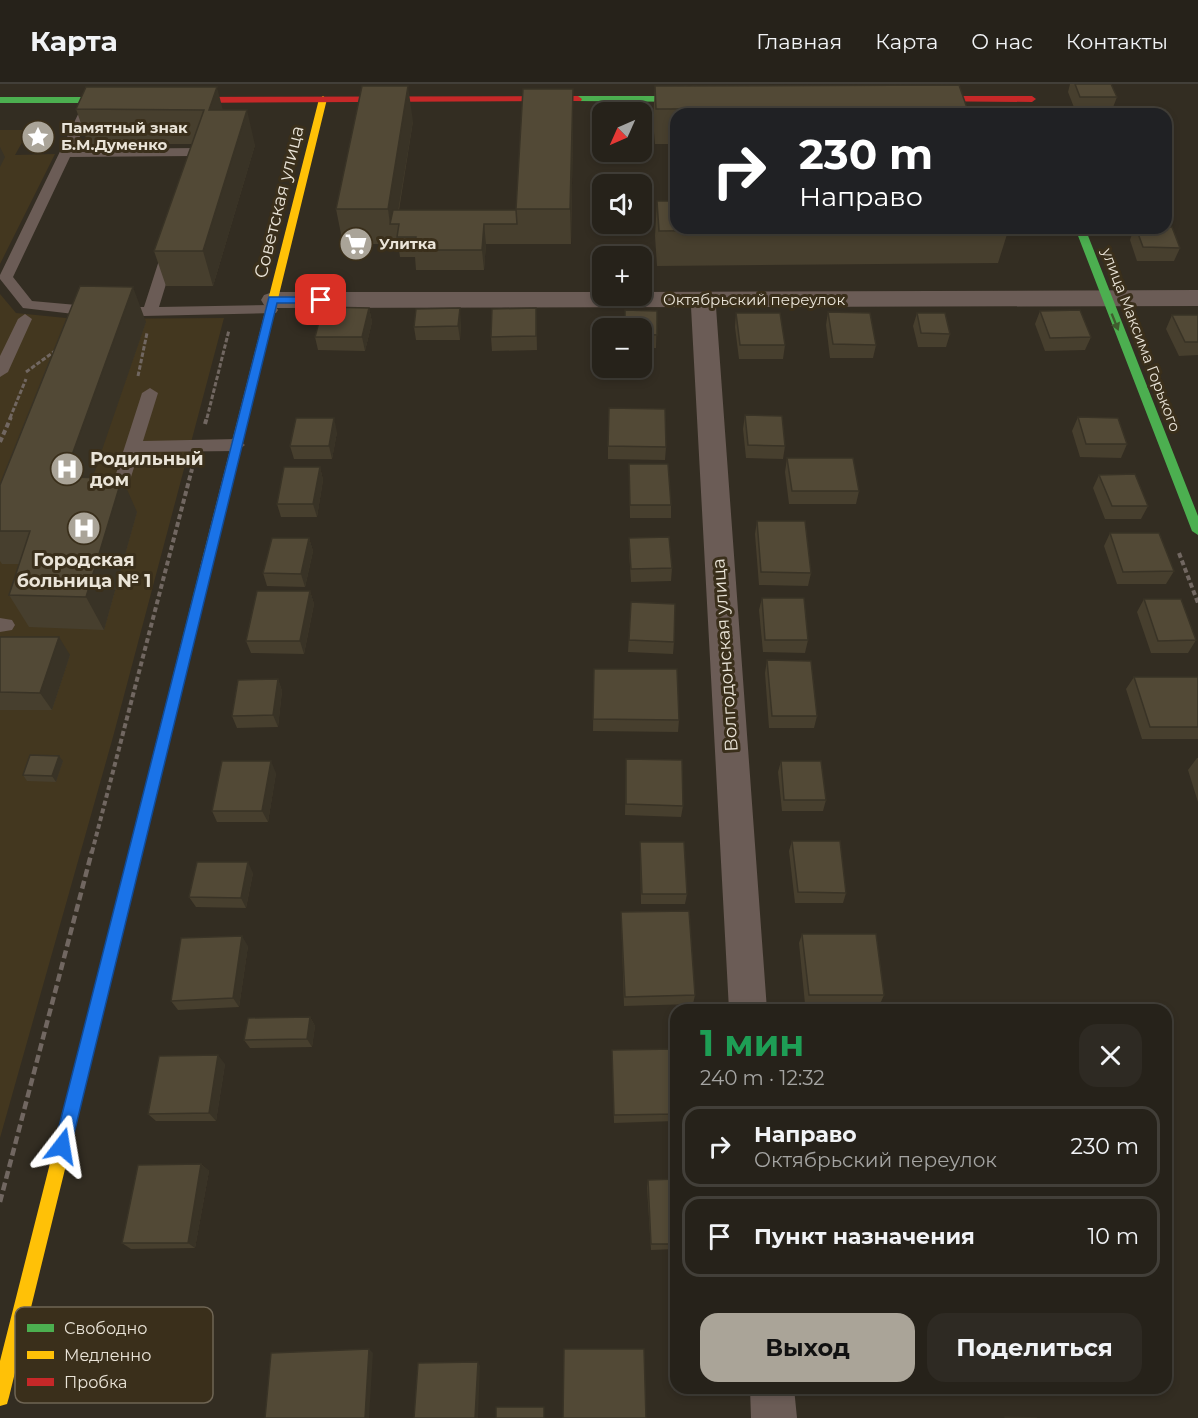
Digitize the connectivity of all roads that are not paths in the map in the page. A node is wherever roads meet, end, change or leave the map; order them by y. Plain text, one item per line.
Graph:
1 (1026, 84) edge
2 (323, 99) junction
3 (719, 99) edge
4 (911, 99) edge
5 (1032, 99) junction
6 (0, 100) edge
7 (92, 100) junction
8 (139, 100) edge
9 (163, 100) edge
10 (1035, 108) edge
11 (66, 153) junction
12 (194, 175) edge
13 (175, 232) edge
14 (1082, 234) edge
15 (1105, 298) junction
16 (1198, 298) edge
17 (703, 300) junction
18 (272, 305) junction
19 (150, 311) junction
20 (25, 319) dead end
21 (0, 372) edge
22 (149, 397) road end
23 (237, 445) junction
24 (133, 447) junction
25 (114, 505) edge
26 (1198, 531) edge
27 (748, 1004) edge
28 (22, 1307) edge
29 (15, 1337) edge
30 (772, 1394) edge
31 (0, 1397) edge
32 (774, 1418) edge

1 - 5 street
2 - 3 street
2 - 9 street
2 - 18 street, Советская улица
4 - 5 street
5 - 10 street
6 - 7 street
7 - 8 street
7 - 11 lane
11 - 12 lane
11 - 19 lane
13 - 19 lane
14 - 15 street, улица Максима Горького
15 - 16 street, Октябрьский переулок
15 - 17 street, Октябрьский переулок
15 -> 26 street, улица Максима Горького
17 - 18 street, Октябрьский переулок
17 - 27 street, Волгодонская улица
18 - 19 lane
18 - 23 street, Советская улица
20 - 21 lane
22 - 24 lane
23 - 24 lane
23 - 28 street, Советская улица
24 - 25 lane
29 - 31 street, Советская улица
30 - 32 street

